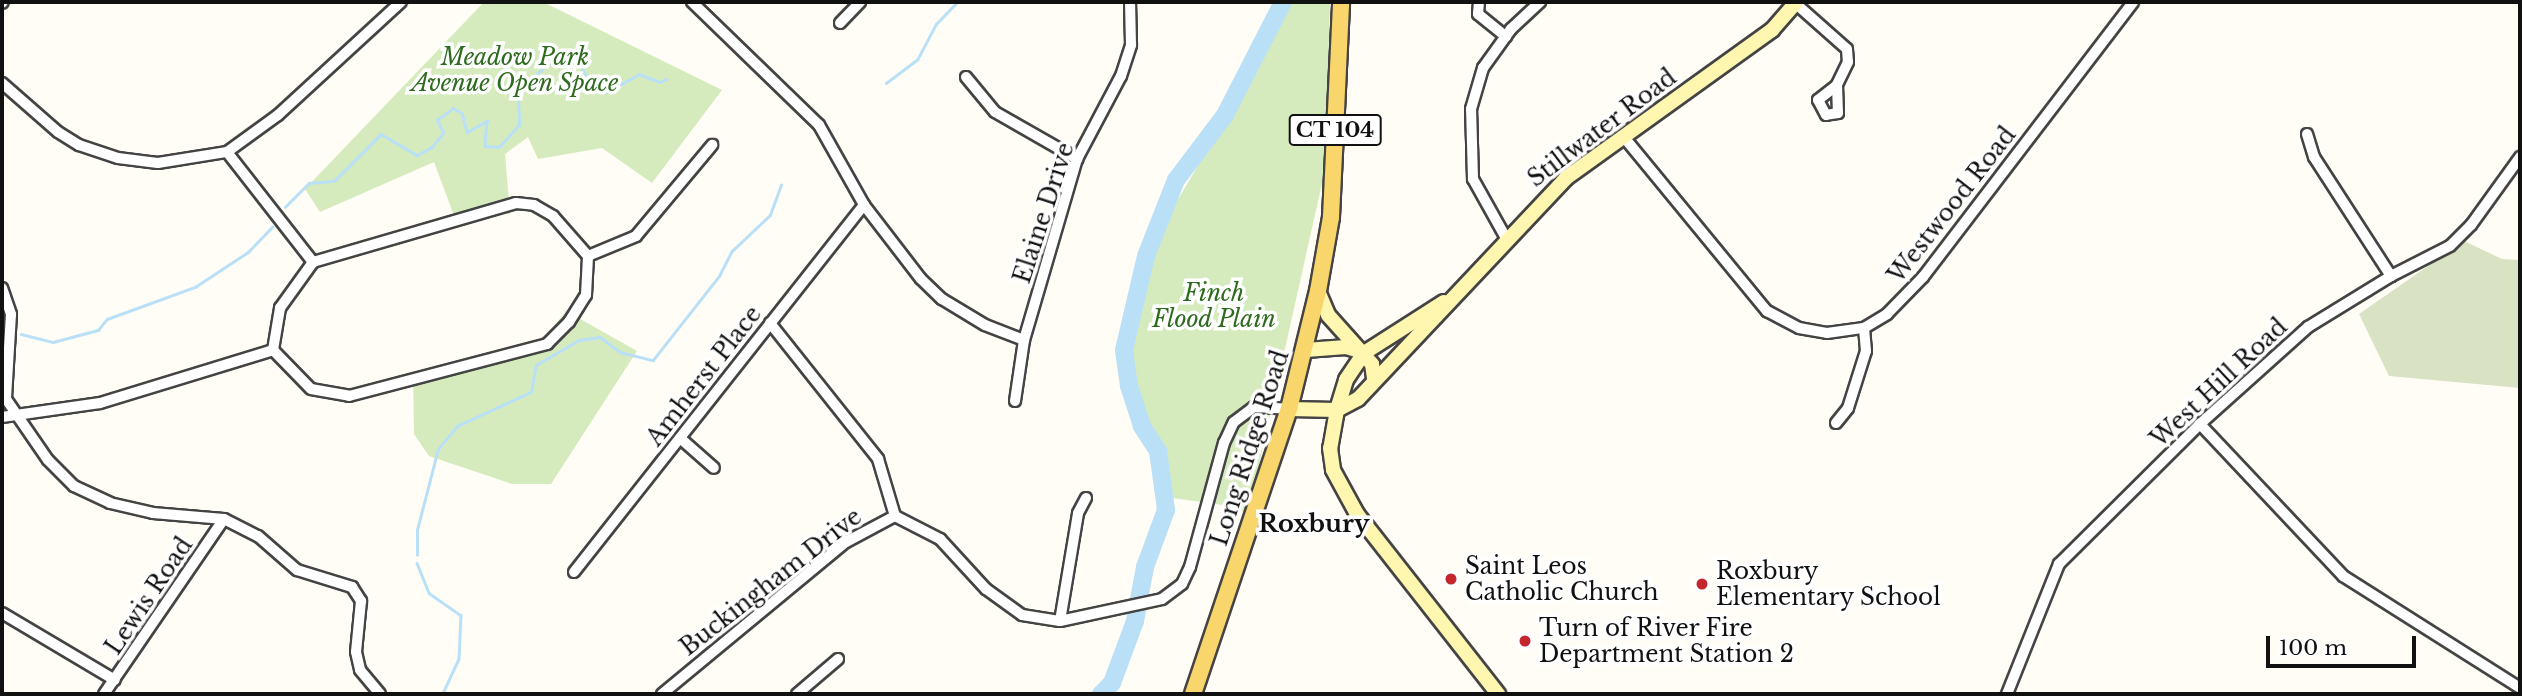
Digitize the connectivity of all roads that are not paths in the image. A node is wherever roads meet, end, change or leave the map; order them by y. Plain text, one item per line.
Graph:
1 (401, 2) edge
2 (692, 2) edge
3 (860, 2) edge
4 (1130, 2) edge
5 (1341, 2) edge
6 (1479, 2) edge
7 (1540, 2) edge
8 (1796, 2) edge
9 (2133, 2) edge
10 (840, 23) dead end
11 (1506, 37) junction
12 (966, 78) dead end
13 (2, 83) edge
14 (1837, 85) dead end
15 (2307, 134) dead end
16 (1623, 136) junction
17 (712, 145) dead end
18 (227, 152) junction
19 (2520, 157) edge
20 (1077, 159) junction
21 (864, 205) junction
22 (1506, 238) junction
23 (587, 256) junction
24 (313, 262) junction
25 (2390, 276) junction
26 (2, 288) edge
27 (1318, 291) junction
28 (1444, 302) junction
29 (769, 323) junction
30 (1864, 328) junction
31 (1024, 340) junction
32 (273, 350) junction
33 (1306, 350) junction
34 (1364, 353) junction
35 (1374, 379) junction
36 (1015, 401) dead end
37 (1289, 409) junction
38 (1337, 410) junction
39 (13, 415) junction
40 (2, 417) edge
41 (1836, 423) dead end
42 (2200, 424) junction
43 (680, 438) junction
44 (714, 468) dead end
45 (1086, 498) dead end
46 (895, 516) junction
47 (224, 519) junction
48 (574, 572) dead end
49 (2, 613) edge
50 (1060, 621) junction
51 (838, 659) dead end
52 (115, 680) junction
53 (2520, 688) edge
54 (104, 694) edge
55 (380, 694) edge
56 (662, 694) edge
57 (797, 694) edge
58 (1193, 694) edge
59 (1498, 694) edge
60 (2007, 694) edge

1 - 18 street
2 - 21 street
3 - 10 street
4 - 20 street, Elaine Drive
5 - 27 main road, Long Ridge Road / CT 104
6 - 11 street
7 - 11 street
8 - 14 street
8 - 16 main road, Stillwater Road
9 - 30 street, Westwood Road
11 - 22 street
12 - 20 street
13 - 18 street
15 - 25 street
16 - 22 main road, Stillwater Road
16 - 30 street
17 - 23 street
18 - 24 street
19 - 25 street, West Hill Road
20 - 31 street, Elaine Drive
21 - 29 street, Amherst Place
21 - 31 street
22 - 28 main road, Stillwater Road
23 - 24 street
23 - 32 street
24 - 32 street
25 - 42 street, West Hill Road
26 - 39 street
27 - 33 main road, Long Ridge Road / CT 104
27 - 34 main road
28 - 34 main road, Stillwater Road
28 - 35 main road, Stillwater Road
29 - 43 street, Amherst Place
29 - 46 street
30 - 41 street
31 - 36 street, Elaine Drive
32 - 39 street
33 - 34 main road
33 - 37 main road, Long Ridge Road / CT 104
34 - 35 main road
34 - 38 main road, Stillwater Road
35 - 38 main road, Stillwater Road
37 - 38 main road
37 - 50 street, Buckingham Drive
37 - 58 main road, Long Ridge Road / CT 104
38 - 59 main road
39 - 40 street
39 - 47 street
42 - 53 street
42 - 60 street, West Hill Road
43 - 44 street
43 - 48 street, Amherst Place
45 - 50 street
46 - 50 street, Buckingham Drive
46 - 56 street, Buckingham Drive
47 - 52 street, Lewis Road
47 - 55 street
49 - 52 street
51 - 57 street
52 - 54 street, Lewis Road

